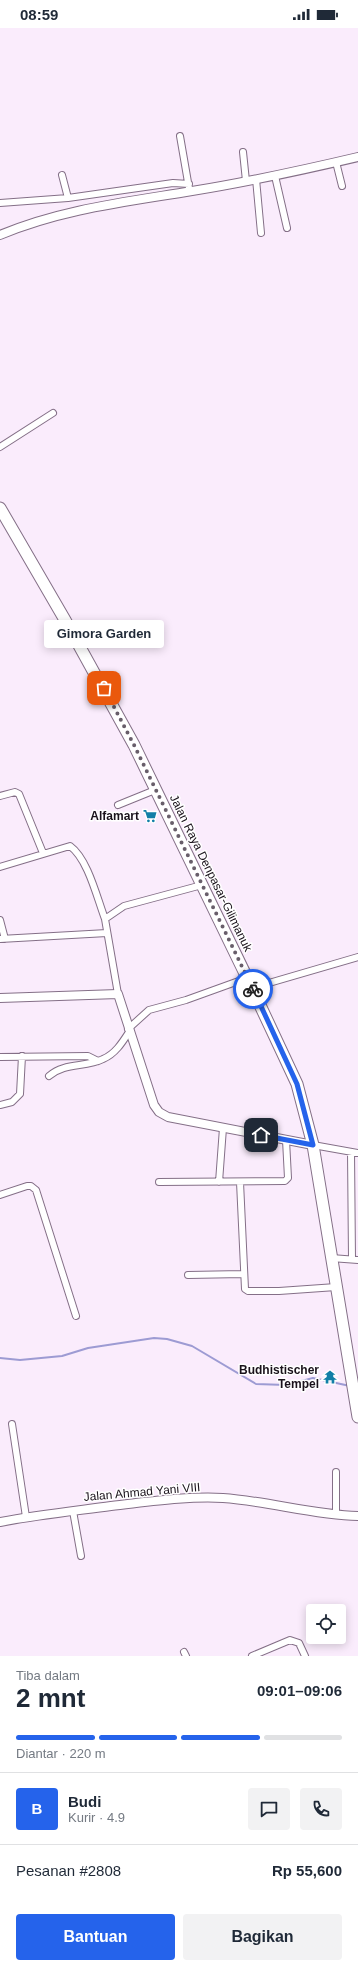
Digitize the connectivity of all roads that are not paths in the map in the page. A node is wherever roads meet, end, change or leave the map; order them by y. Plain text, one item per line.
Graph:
1 (180, 136) dead end
2 (243, 152) dead end
3 (358, 157) edge
4 (336, 162) junction
5 (62, 175) dead end
6 (275, 176) junction
7 (256, 179) junction
8 (246, 181) junction
9 (342, 186) dead end
10 (189, 188) junction
11 (105, 192) junction
12 (68, 198) junction
13 (0, 203) edge
14 (106, 204) junction
15 (287, 228) dead end
16 (261, 233) dead end
17 (0, 235) edge
18 (53, 413) dead end
19 (0, 447) edge
20 (0, 508) edge
21 (155, 790) junction
22 (0, 796) edge
23 (118, 805) dead end
24 (43, 853) junction
25 (0, 867) edge
26 (202, 885) junction
27 (105, 919) junction
28 (0, 920) edge
29 (107, 933) junction
30 (2, 939) edge
31 (358, 956) edge
32 (248, 978) junction
33 (252, 988) junction
34 (118, 994) junction
35 (0, 998) edge
36 (128, 1028) junction
37 (22, 1056) junction
38 (0, 1057) edge
39 (96, 1059) junction
40 (49, 1076) dead end
41 (0, 1105) edge
42 (223, 1128) junction
43 (286, 1140) junction
44 (313, 1145) junction
45 (351, 1152) junction
46 (358, 1153) edge
47 (159, 1182) dead end
48 (219, 1182) junction
49 (240, 1182) junction
50 (0, 1195) edge
51 (331, 1258) junction
52 (355, 1259) edge
53 (243, 1274) junction
54 (188, 1275) dead end
55 (336, 1287) junction
56 (76, 1316) dead end
57 (358, 1417) edge
58 (12, 1424) dead end
59 (336, 1472) dead end
60 (73, 1511) junction
61 (336, 1515) junction
62 (358, 1516) edge
63 (26, 1517) junction
64 (0, 1522) edge
65 (81, 1556) dead end
66 (252, 1656) edge
67 (305, 1656) edge

1 - 10 street
2 - 8 street
3 - 4 street
4 - 6 street
4 - 9 street
5 - 12 street
6 - 7 street
6 - 15 street
7 - 8 street
7 - 16 street
8 - 10 street
10 - 11 street
10 - 14 street
11 - 12 street
11 - 14 street
12 - 13 street
14 - 17 street
18 - 19 street
20 - 21 highway, Jalan Raya Denpasar-Gilimanuk
21 - 23 street
21 - 26 highway, Jalan Raya Denpasar-Gilimanuk
22 - 24 street
24 - 25 street
24 - 27 street
26 - 27 street
26 - 32 highway, Jalan Raya Denpasar-Gilimanuk
27 - 29 street
28 - 30 street
29 - 30 street
29 - 34 street
31 - 33 street
32 - 33 highway, Jalan Raya Denpasar-Gilimanuk
32 - 36 street
33 - 44 highway, Jalan Raya Denpasar-Gilimanuk
34 - 35 street
34 - 36 street
36 - 39 street
36 - 42 street
37 - 38 street
37 - 39 street
37 - 41 street
39 - 40 street
42 - 43 street
42 - 48 street
43 - 44 street
43 - 49 street
44 - 45 street
44 - 51 highway, Jalan Raya Denpasar-Gilimanuk
45 - 46 street
45 - 52 street
47 - 48 street
48 - 49 street
49 - 53 street
50 - 56 street
51 - 52 street
51 - 55 highway, Jalan Raya Denpasar-Gilimanuk
53 - 54 street
53 - 55 street
55 - 57 highway, Jalan Raya Denpasar-Gilimanuk
58 - 63 street
59 - 61 street
60 - 61 street, Jalan Ahmad Yani VIII
60 - 63 street, Jalan Ahmad Yani VIII
60 - 65 street
61 - 62 street, Jalan Ahmad Yani VIII
63 - 64 street, Jalan Ahmad Yani VIII
66 - 67 street

